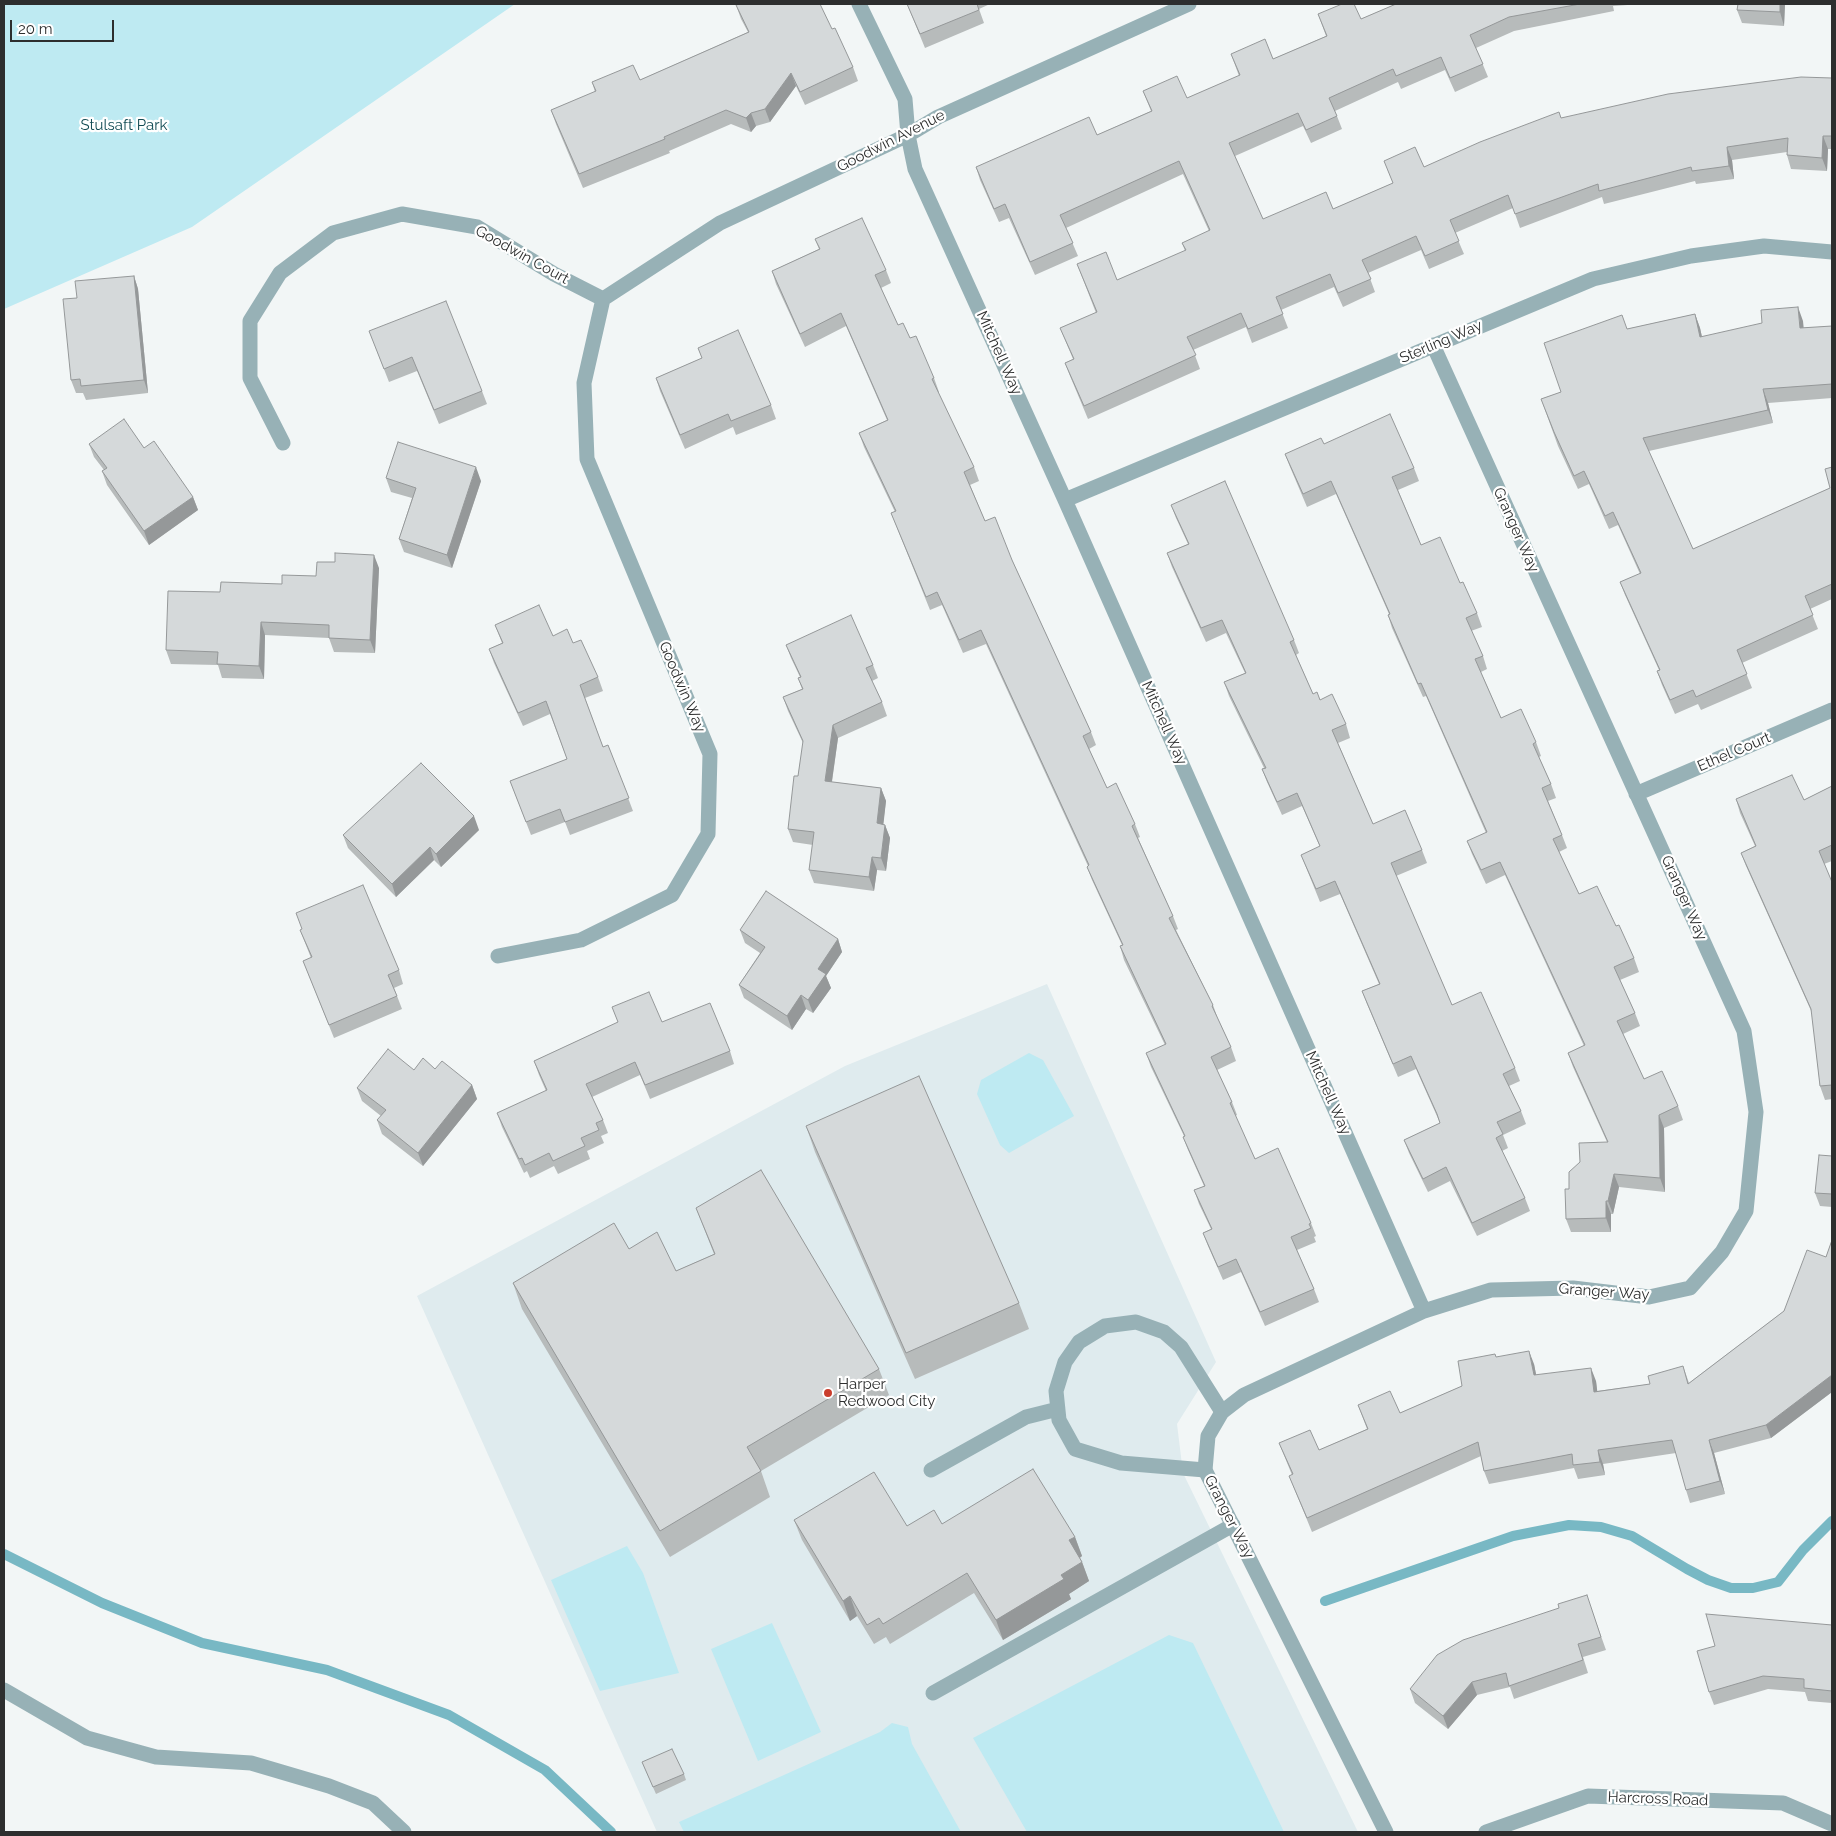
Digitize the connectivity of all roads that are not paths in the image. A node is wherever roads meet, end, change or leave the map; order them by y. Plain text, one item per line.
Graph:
1 (859, 4) edge
2 (1189, 4) edge
3 (908, 135) junction
4 (1832, 252) edge
5 (603, 299) junction
6 (1433, 346) junction
7 (283, 443) dead end
8 (1065, 500) junction
9 (1832, 710) edge
10 (1636, 794) junction
11 (498, 956) dead end
12 (1424, 1310) junction
13 (1058, 1409) junction
14 (1222, 1412) junction
15 (931, 1470) dead end
16 (1205, 1470) junction
17 (1233, 1525) junction
18 (4, 1690) edge
19 (933, 1693) dead end
20 (1832, 1824) edge
21 (404, 1832) edge
22 (1386, 1832) edge
23 (1486, 1832) edge

1 - 3 street, Mitchell Way
2 - 3 street, Goodwin Avenue
3 - 5 street, Goodwin Avenue
3 - 8 street, Mitchell Way
4 - 6 street, Sterling Way
5 - 7 street, Goodwin Court
5 - 11 street, Goodwin Way
6 - 8 street, Sterling Way
6 - 10 street, Granger Way
8 - 12 street, Mitchell Way
9 - 10 street, Ethel Court
10 - 12 street, Granger Way
12 - 14 street, Granger Way
13 - 14 street
13 - 15 street
13 - 16 street
14 - 16 street, Granger Way
16 - 17 street, Granger Way
17 - 19 street
17 - 22 street, Granger Way
18 - 21 street
20 - 23 street, Harcross Road

